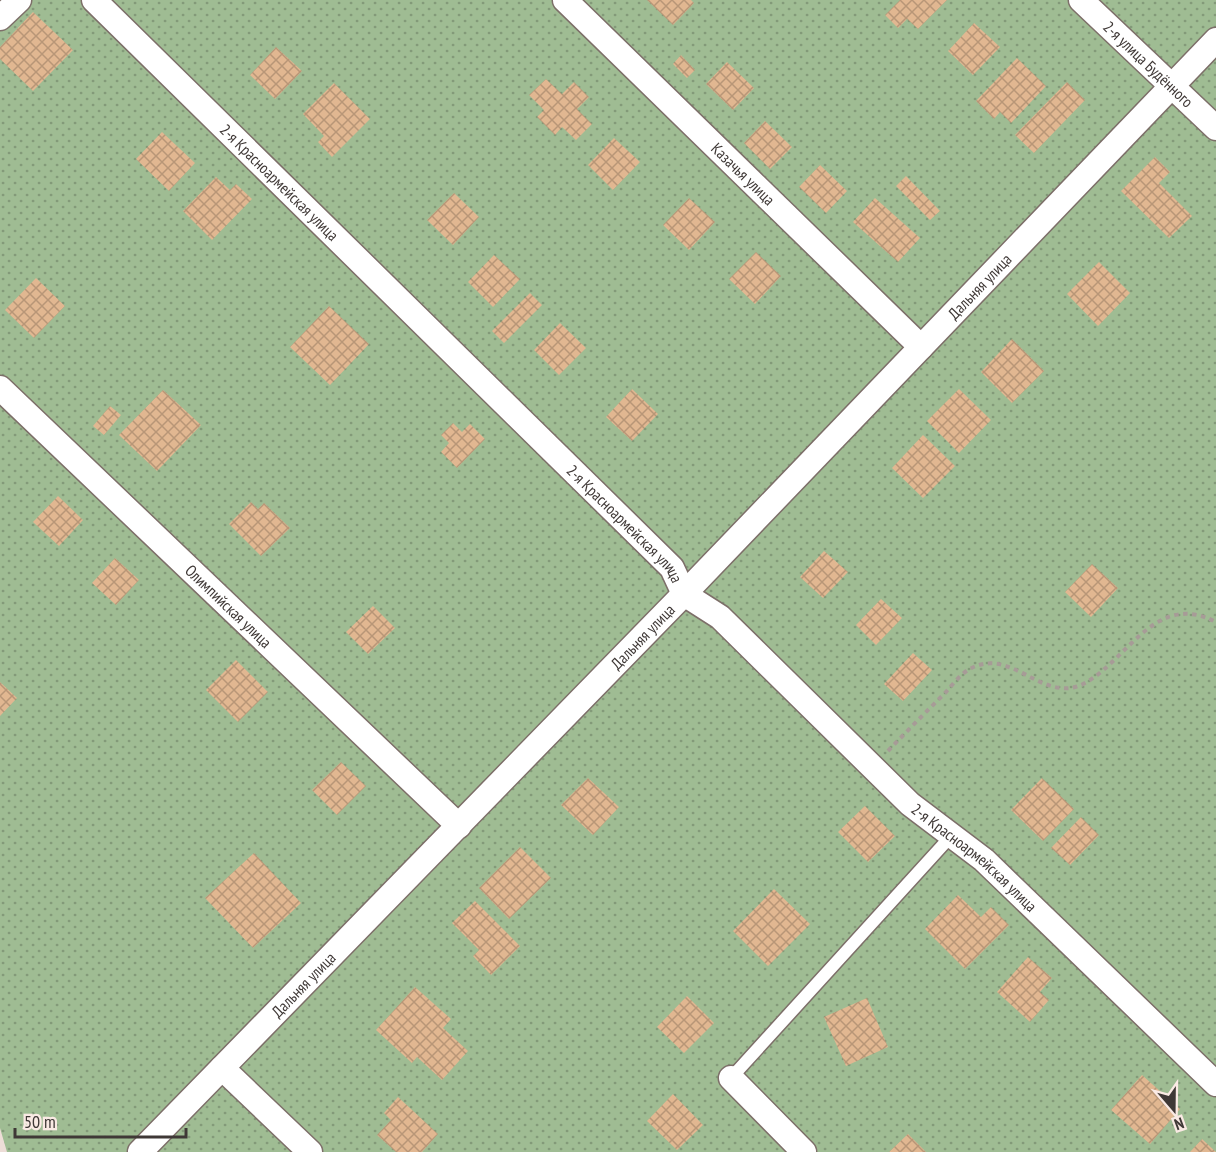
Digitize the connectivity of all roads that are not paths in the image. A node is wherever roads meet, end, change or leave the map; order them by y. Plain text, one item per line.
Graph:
1 (19, 0) edge
2 (94, 0) edge
3 (565, 0) edge
4 (1081, 0) edge
5 (0, 18) edge
6 (1216, 39) edge
7 (1173, 84) junction
8 (1216, 128) edge
9 (921, 347) junction
10 (0, 388) edge
11 (684, 594) junction
12 (459, 826) junction
13 (952, 836) junction
14 (222, 1068) junction
15 (730, 1078) joint
16 (1216, 1084) edge
17 (140, 1152) edge
18 (310, 1152) edge
19 (804, 1152) edge

1 - 5 street
2 - 11 street, 2-я Красноармейская улица
3 - 9 street, Казачья улица
4 - 7 street, 2-я улица Будённого
6 - 7 street, Дальняя улица
7 - 8 street, 2-я улица Будённого
7 - 9 street, Дальняя улица
9 - 11 street, Дальняя улица
10 - 12 street, Олимпийская улица
11 - 12 street, Дальняя улица
11 - 13 street, 2-я Красноармейская улица
12 - 14 street, Дальняя улица
13 - 15 lane
13 - 16 street, 2-я Красноармейская улица
14 - 17 street, Дальняя улица
14 - 18 street
15 - 19 street

